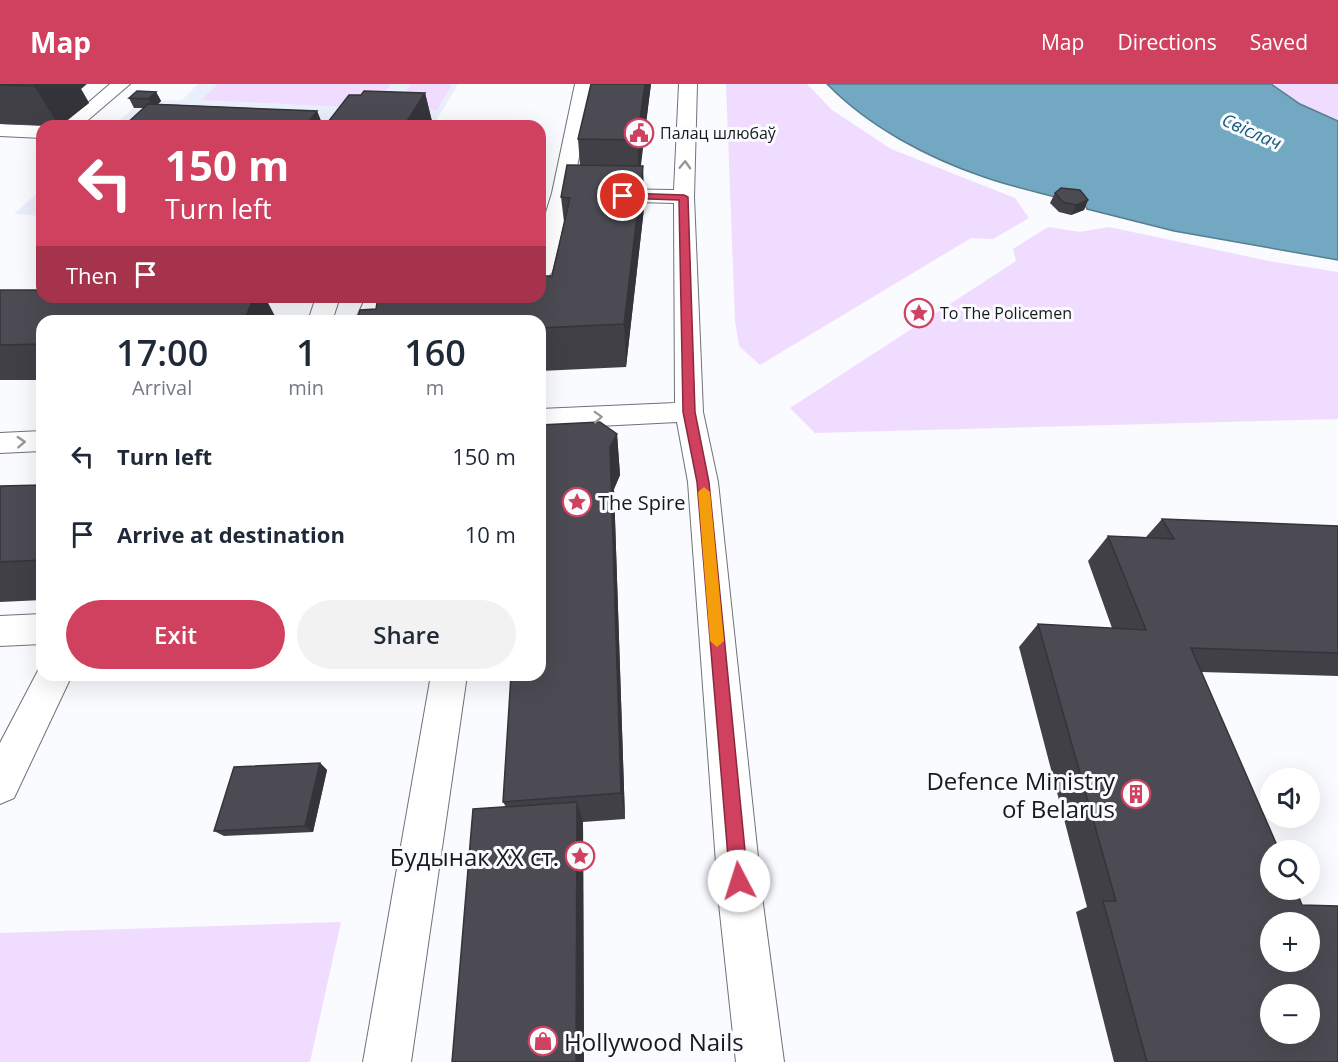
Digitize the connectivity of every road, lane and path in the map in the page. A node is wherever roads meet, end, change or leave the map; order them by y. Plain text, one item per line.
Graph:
1 (121, 84) edge
2 (584, 84) edge
3 (688, 84) edge
4 (77, 120) edge
5 (8, 130) edge
6 (36, 132) edge
7 (0, 142) edge
8 (546, 192) edge
9 (562, 193) junction
10 (684, 197) junction
11 (546, 250) edge
12 (689, 412) junction
13 (546, 419) edge
14 (36, 441) edge
15 (0, 443) edge
16 (36, 629) edge
17 (0, 631) edge
18 (51, 681) edge
19 (448, 681) edge
20 (0, 784) edge
21 (387, 1062) edge
22 (760, 1062) edge

1 - 4 street
2 - 9 street
10 -> 3 street
5 - 6 street
5 - 7 street
8 - 9 street
9 - 10 street
9 - 11 street
10 - 12 street
13 -> 12 street
12 - 22 street
15 -> 14 street
16 - 17 street
18 - 20 street
19 - 21 street

